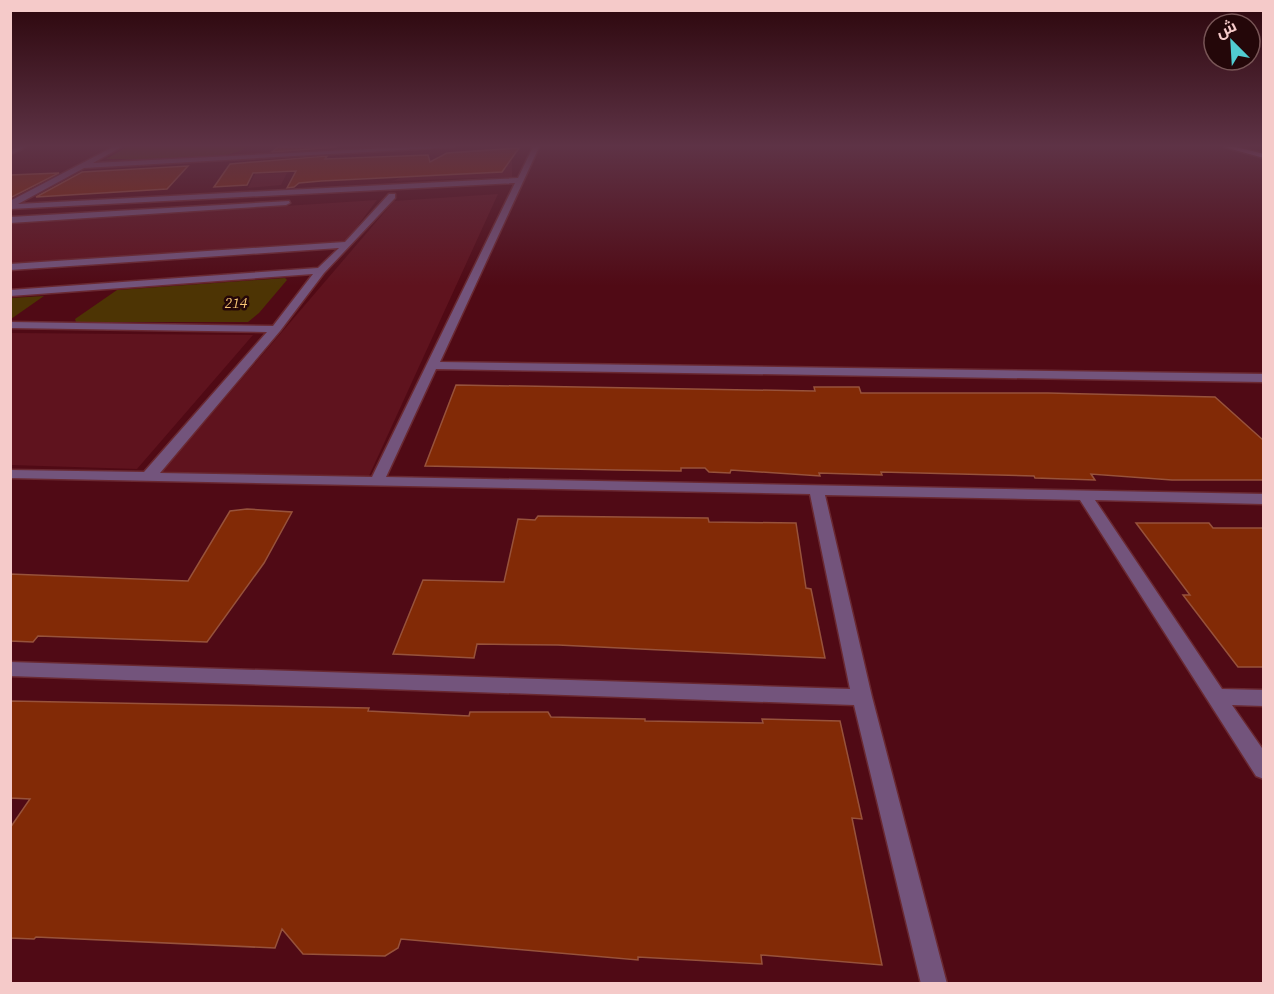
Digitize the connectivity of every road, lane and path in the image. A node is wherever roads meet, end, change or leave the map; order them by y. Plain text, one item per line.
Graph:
1 (33, 193) edge
2 (301, 193) edge
3 (419, 193) edge
4 (514, 193) edge
5 (392, 196) junction
6 (308, 201) dead end
7 (296, 202) dead end
8 (10, 206) edge
9 (10, 220) edge
10 (348, 245) junction
11 (10, 267) edge
12 (321, 271) junction
13 (10, 293) edge
14 (10, 325) edge
15 (276, 329) junction
16 (432, 365) junction
17 (1263, 378) edge
18 (10, 474) edge
19 (149, 476) junction
20 (378, 481) junction
21 (816, 490) junction
22 (1084, 495) junction
23 (1263, 499) edge
24 (10, 669) edge
25 (862, 697) junction
26 (1216, 697) junction
27 (1263, 698) edge
28 (1263, 770) edge
29 (934, 984) edge

1 - 8 street
2 - 8 street
3 - 5 street
4 - 16 street
5 - 6 street
5 - 10 street
7 - 9 street
10 - 11 street
10 - 12 street
12 - 13 street
12 - 15 street
14 - 15 street
15 - 19 street
16 - 17 street
16 - 20 street
18 - 19 street
19 - 20 street
20 - 21 street
21 - 22 street
21 - 25 street
22 - 23 street
22 - 26 street
24 - 25 street
25 - 29 street
26 - 27 street
26 - 28 street

